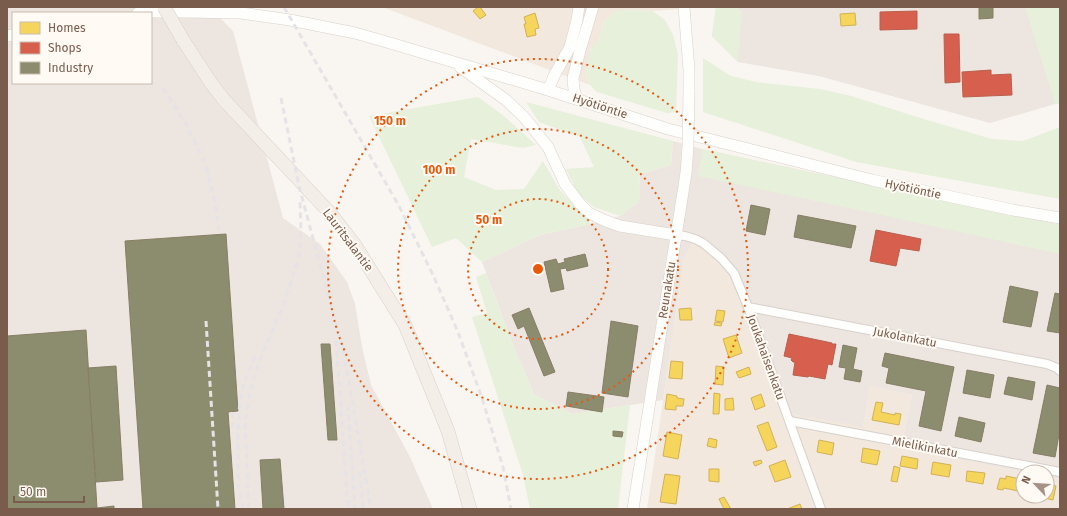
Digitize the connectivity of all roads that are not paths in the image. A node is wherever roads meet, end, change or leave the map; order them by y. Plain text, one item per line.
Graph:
1 (164, 7) edge
2 (579, 7) edge
3 (594, 7) edge
4 (684, 7) edge
5 (152, 12) edge
6 (452, 60) junction
7 (548, 90) junction
8 (578, 99) junction
9 (1060, 218) edge
10 (676, 235) junction
11 (748, 307) junction
12 (1060, 371) edge
13 (790, 421) junction
14 (1060, 472) edge
15 (470, 509) edge
16 (634, 509) edge
17 (821, 509) edge

1 - 15 main road, Lauritsalantie, bridge
2 - 7 main road
3 - 8 main road
4 - 10 main road, Reunakatu, bridge
5 - 6 main road, Hyötiöntie
6 - 7 main road, Hyötiöntie
6 - 10 main road
7 - 8 main road, Hyötiöntie
8 - 9 main road, Hyötiöntie
10 - 11 street, Joukahaisenkatu
10 - 16 main road, Reunakatu
11 - 12 street, Jukolankatu
11 - 13 street, Joukahaisenkatu
13 - 14 street, Mielikinkatu
13 - 17 street, Joukahaisenkatu

